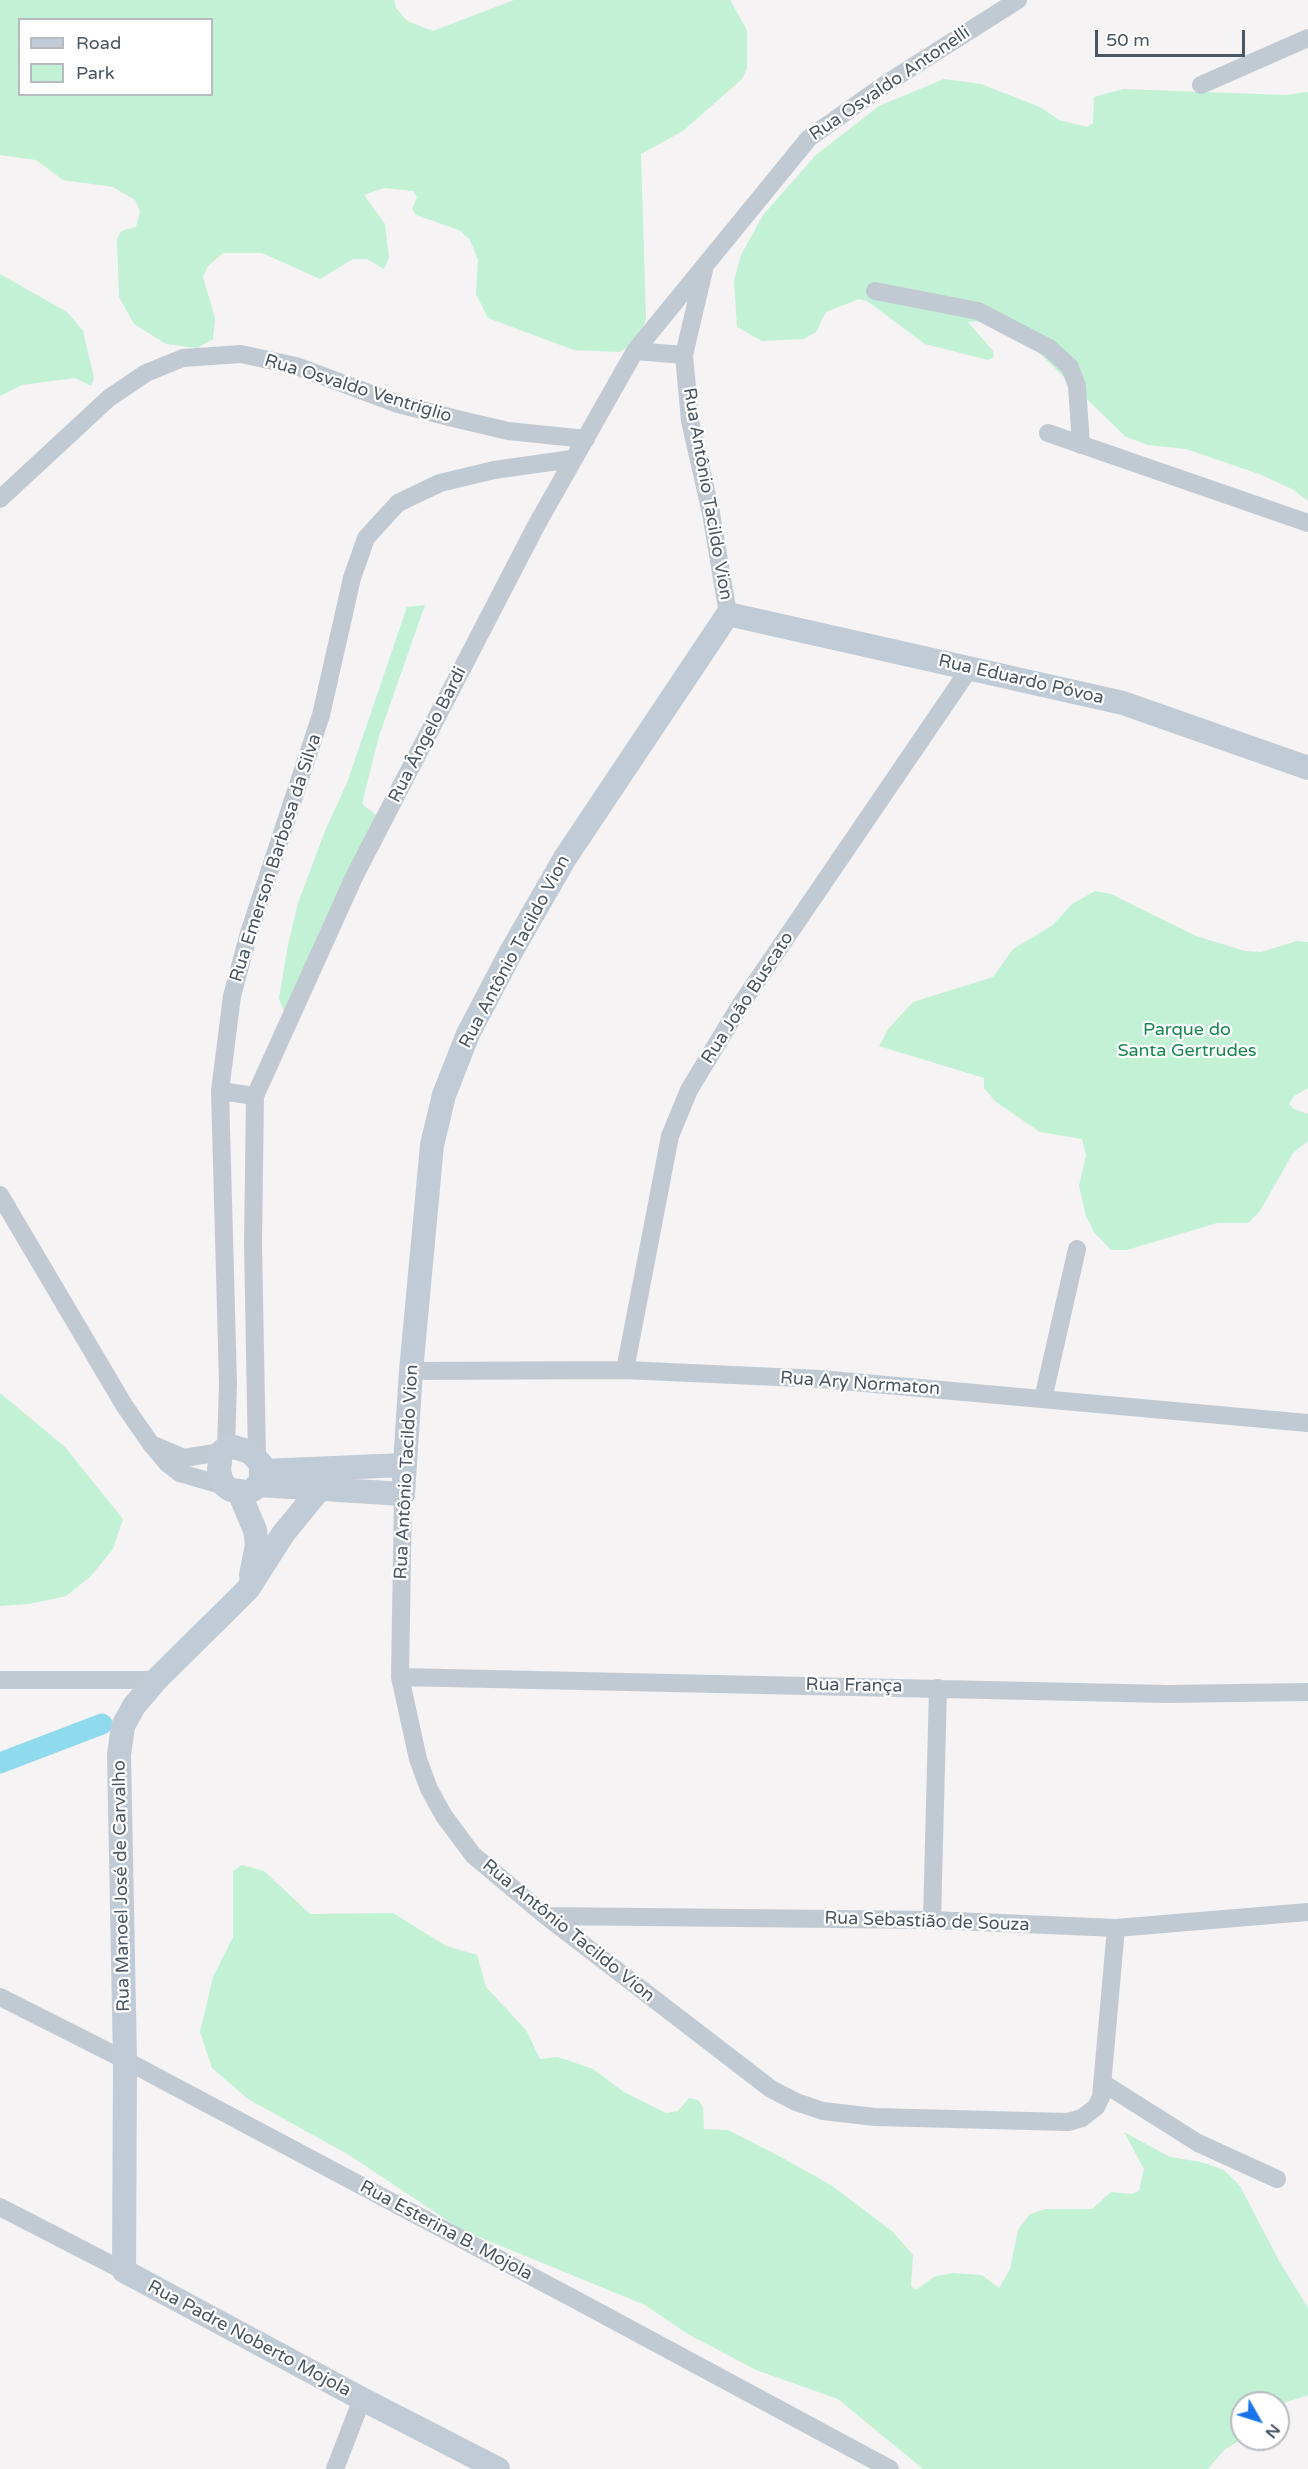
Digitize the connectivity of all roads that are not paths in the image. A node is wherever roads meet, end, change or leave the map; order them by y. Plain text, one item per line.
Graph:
1 (1018, 0) edge
2 (1308, 38) edge
3 (1201, 85) dead end
4 (705, 265) junction
5 (875, 291) dead end
6 (635, 351) junction
7 (684, 355) junction
8 (1048, 433) dead end
9 (586, 439) junction
10 (1081, 445) junction
11 (572, 459) junction
12 (0, 499) edge
13 (1308, 524) edge
14 (728, 614) junction
15 (970, 668) junction
16 (1308, 768) edge
17 (220, 1091) junction
18 (255, 1096) junction
19 (0, 1195) edge
20 (1077, 1249) dead end
21 (625, 1370) junction
22 (411, 1371) junction
23 (1043, 1400) junction
24 (1308, 1423) edge
25 (151, 1444) junction
26 (223, 1450) junction
27 (405, 1465) junction
28 (249, 1480) junction
29 (319, 1490) junction
30 (403, 1494) junction
31 (269, 1557) junction
32 (248, 1589) junction
33 (400, 1677) junction
34 (0, 1680) edge
35 (156, 1680) junction
36 (938, 1688) junction
37 (1308, 1692) edge
38 (1308, 1912) edge
39 (546, 1916) junction
40 (932, 1920) junction
41 (1116, 1928) junction
42 (0, 1997) edge
43 (124, 2060) junction
44 (1103, 2084) junction
45 (1276, 2179) dead end
46 (1, 2213) edge
47 (124, 2271) junction
48 (362, 2399) junction
49 (335, 2469) edge
50 (498, 2469) edge
51 (890, 2469) edge

1 - 4 street, Rua Osvaldo Antonelli
2 - 3 street
4 - 6 street, Rua Ângelo Bardi
4 - 7 street, Rua Antônio Tacildo Vion
5 - 10 street
6 - 7 street
6 - 9 street, Rua Ângelo Bardi
7 - 14 street, Rua Antônio Tacildo Vion
8 - 10 street
9 - 11 street, Rua Ângelo Bardi
9 - 12 street, Rua Osvaldo Ventriglio
10 - 13 street
11 - 17 street, Rua Emerson Barbosa da Silva
11 - 18 street, Rua Ângelo Bardi
14 - 15 street, Rua Eduardo Póvoa
14 - 22 street, Rua Antônio Tacildo Vion
15 - 16 street, Rua Eduardo Póvoa
15 - 21 street, Rua João Buscato
17 - 18 street
17 - 26 street, Rua Emerson Barbosa da Silva
18 - 28 street
19 - 25 street
20 - 23 street
21 - 22 street, Rua Ary Normaton
21 - 23 street, Rua Ary Normaton
22 - 27 street, Rua Antônio Tacildo Vion
23 - 24 street, Rua Ary Normaton
25 - 26 street
25 - 28 street
26 - 28 street
26 - 28 street
27 - 28 street
27 - 30 street, Rua Antônio Tacildo Vion
28 - 29 street
28 - 31 street
28 - 32 street
29 - 30 street
29 - 31 street, Rua Manoel José de Carvalho
30 - 33 street, Rua Antônio Tacildo Vion
31 - 32 street, Rua Manoel José de Carvalho
32 - 35 street, Rua Manoel José de Carvalho
33 - 36 street, Rua França
33 - 39 street, Rua Antônio Tacildo Vion
34 - 35 street
35 - 43 street, Rua Manoel José de Carvalho
36 - 37 street, Rua França
36 - 40 street
38 - 41 street, Rua Sebastião de Souza
39 - 40 street, Rua Sebastião de Souza
39 - 44 street, Rua Antônio Tacildo Vion
40 - 41 street, Rua Sebastião de Souza
41 - 44 street, Rua Antônio Tacildo Vion
42 - 43 street, Rua Esterina B. Mojola
43 - 47 street, Rua Manoel José de Carvalho
43 - 51 street, Rua Esterina B. Mojola
44 - 45 street
46 - 47 street, Rua Padre Noberto Mojola
47 - 48 street, Rua Padre Noberto Mojola
48 - 49 street
48 - 50 street, Rua Padre Noberto Mojola

